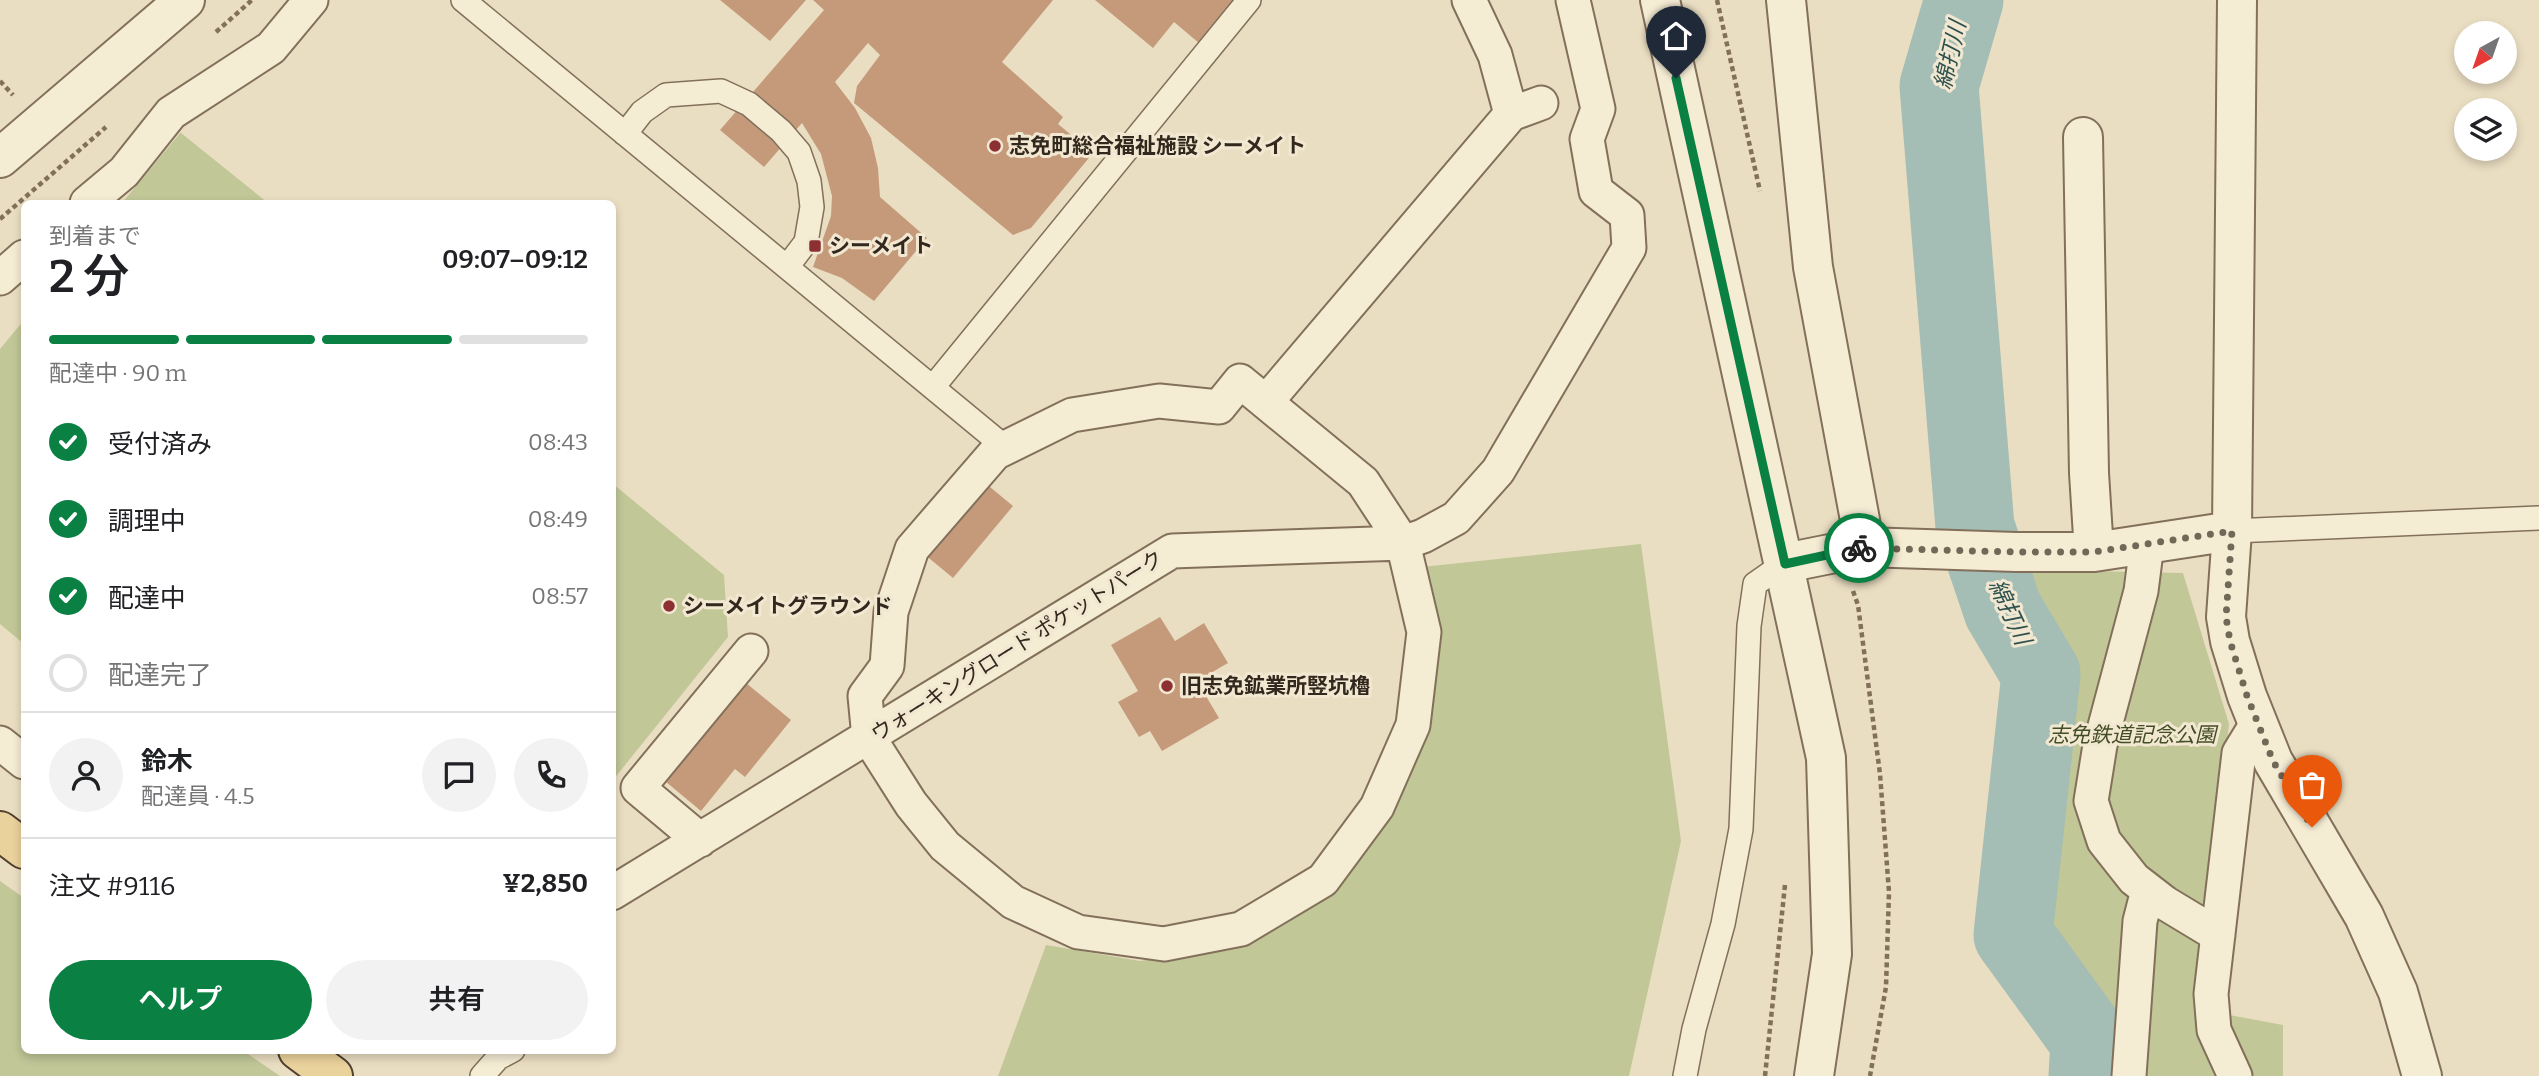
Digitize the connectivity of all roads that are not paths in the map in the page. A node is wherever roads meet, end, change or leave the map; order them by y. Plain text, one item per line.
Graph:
1 (185, 0) edge
2 (311, 0) edge
3 (1249, 0) edge
4 (1469, 0) edge
5 (1573, 0) edge
6 (1660, 0) edge
7 (1786, 0) edge
8 (2237, 0) edge
9 (469, 2) edge
10 (625, 134) junction
11 (2083, 137) dead end
12 (0, 158) edge
13 (91, 200) edge
14 (21, 260) edge
15 (787, 267) junction
16 (0, 278) edge
17 (933, 387) junction
18 (1266, 402) junction
19 (1006, 448) junction
20 (2539, 518) edge
21 (2232, 531) junction
22 (1402, 543) junction
23 (2147, 544) junction
24 (1865, 547) junction
25 (2094, 552) junction
26 (1785, 564) junction
27 (751, 651) dead end
28 (2258, 722) junction
29 (869, 738) junction
30 (0, 743) edge
31 (21, 760) edge
32 (0, 831) edge
33 (700, 840) junction
34 (21, 847) edge
35 (2148, 890) junction
36 (616, 891) edge
37 (2218, 935) junction
38 (303, 1054) edge
39 (506, 1054) edge
40 (333, 1076) edge
41 (482, 1076) edge
42 (1685, 1076) edge
43 (1814, 1076) edge
44 (2129, 1076) edge
45 (2235, 1076) edge
46 (2422, 1076) edge

1 - 12 street
2 - 13 street
3 - 17 lane
4 - 18 street
5 - 22 street, ウォーキングロード ポケットパーク
6 - 26 street
7 - 24 street
8 - 21 street
9 - 10 lane
10 - 15 lane
10 - 15 lane
11 - 25 street
14 - 16 street
15 - 17 lane
17 - 19 lane
18 - 19 street
18 - 22 street
19 - 29 street
20 - 21 lane
21 - 23 street
21 - 28 street
22 - 29 street, ウォーキングロード ポケットパーク
22 - 29 street
23 - 25 street
23 - 35 street
24 - 25 street
24 - 26 street
26 - 42 lane
26 - 43 street
27 - 33 street
28 - 37 street
28 - 46 street
29 - 33 street, ウォーキングロード ポケットパーク
30 - 31 street
32 - 34 main road
33 - 36 street, ウォーキングロード ポケットパーク
35 - 37 street
35 - 44 street
37 - 45 street
38 - 40 main road
39 - 41 lane

